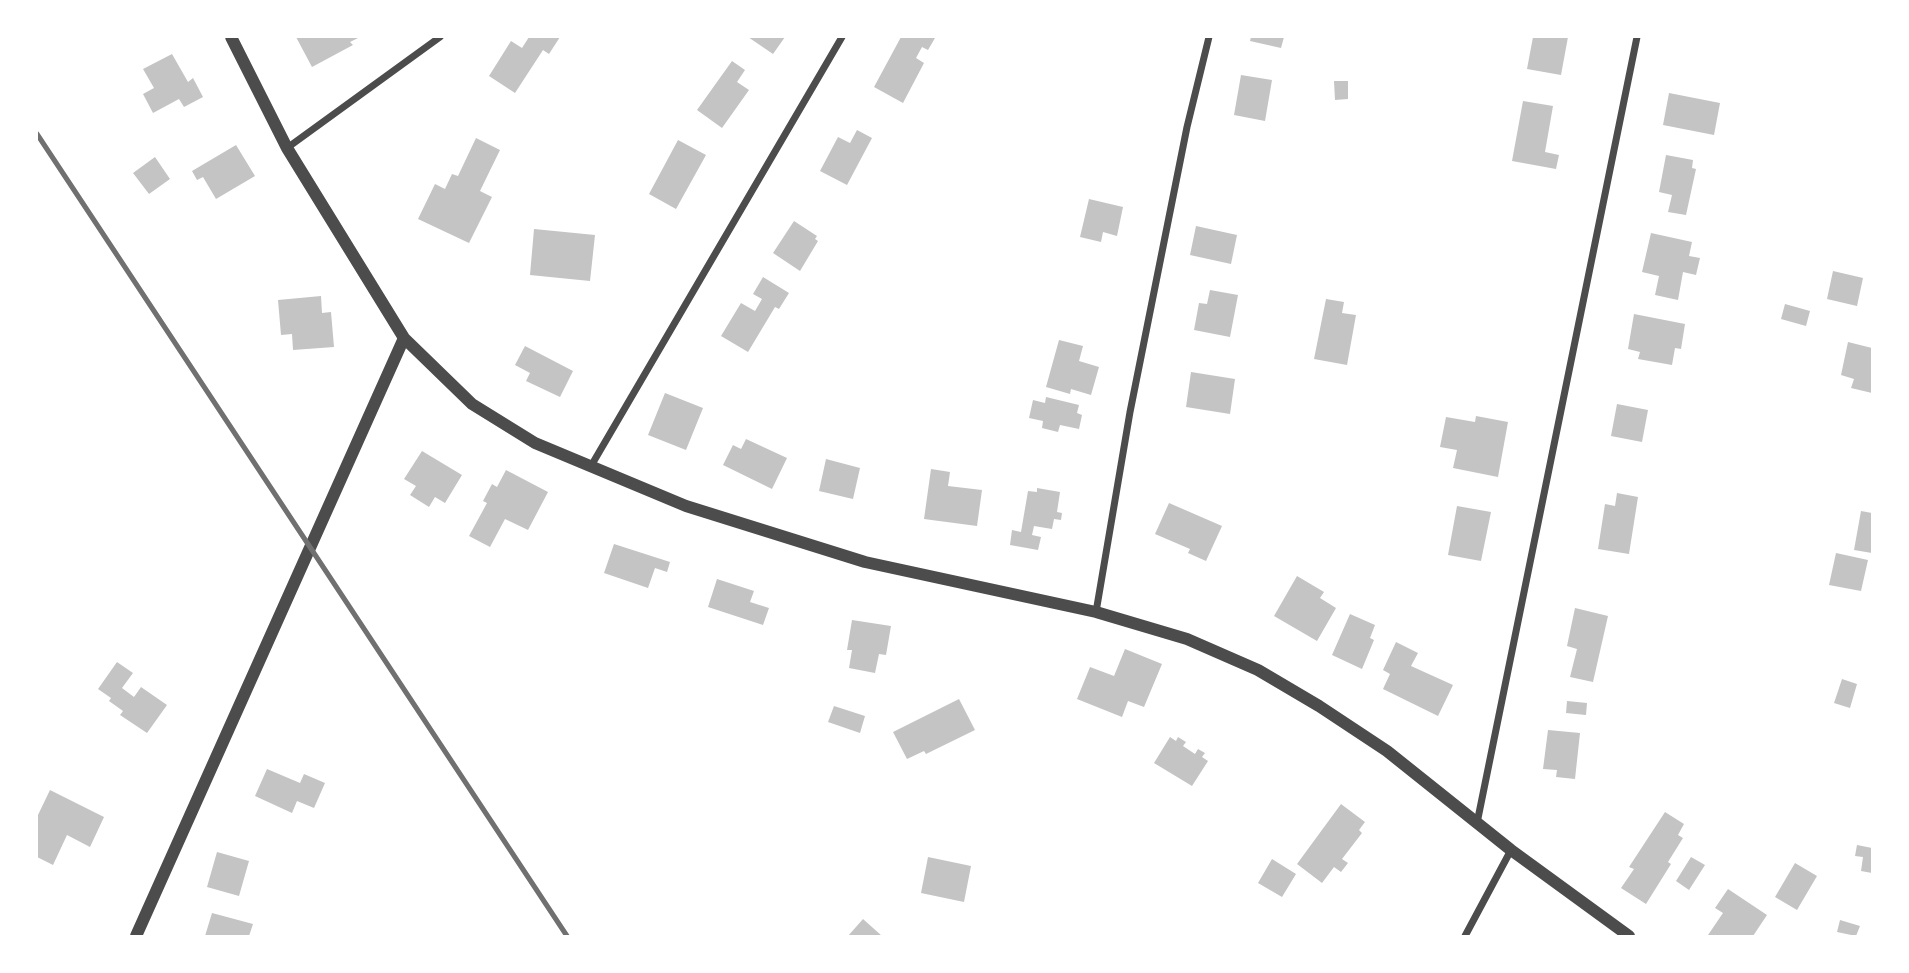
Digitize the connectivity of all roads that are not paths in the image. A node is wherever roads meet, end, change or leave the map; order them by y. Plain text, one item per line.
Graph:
1 (231, 37) edge
2 (440, 37) edge
3 (842, 37) edge
4 (1209, 37) edge
5 (1637, 37) edge
6 (286, 148) junction
7 (404, 338) junction
8 (590, 467) junction
9 (1096, 612) junction
10 (1477, 822) junction
11 (1511, 850) junction
12 (136, 936) edge
13 (1465, 936) edge
14 (1629, 936) edge

1 - 6 street
2 - 6 street
3 - 8 street
4 - 9 street
5 - 10 street
6 - 7 street
7 - 8 street
7 - 12 street
8 - 9 street
9 - 10 street
10 - 11 street
11 - 13 street
11 - 14 street

